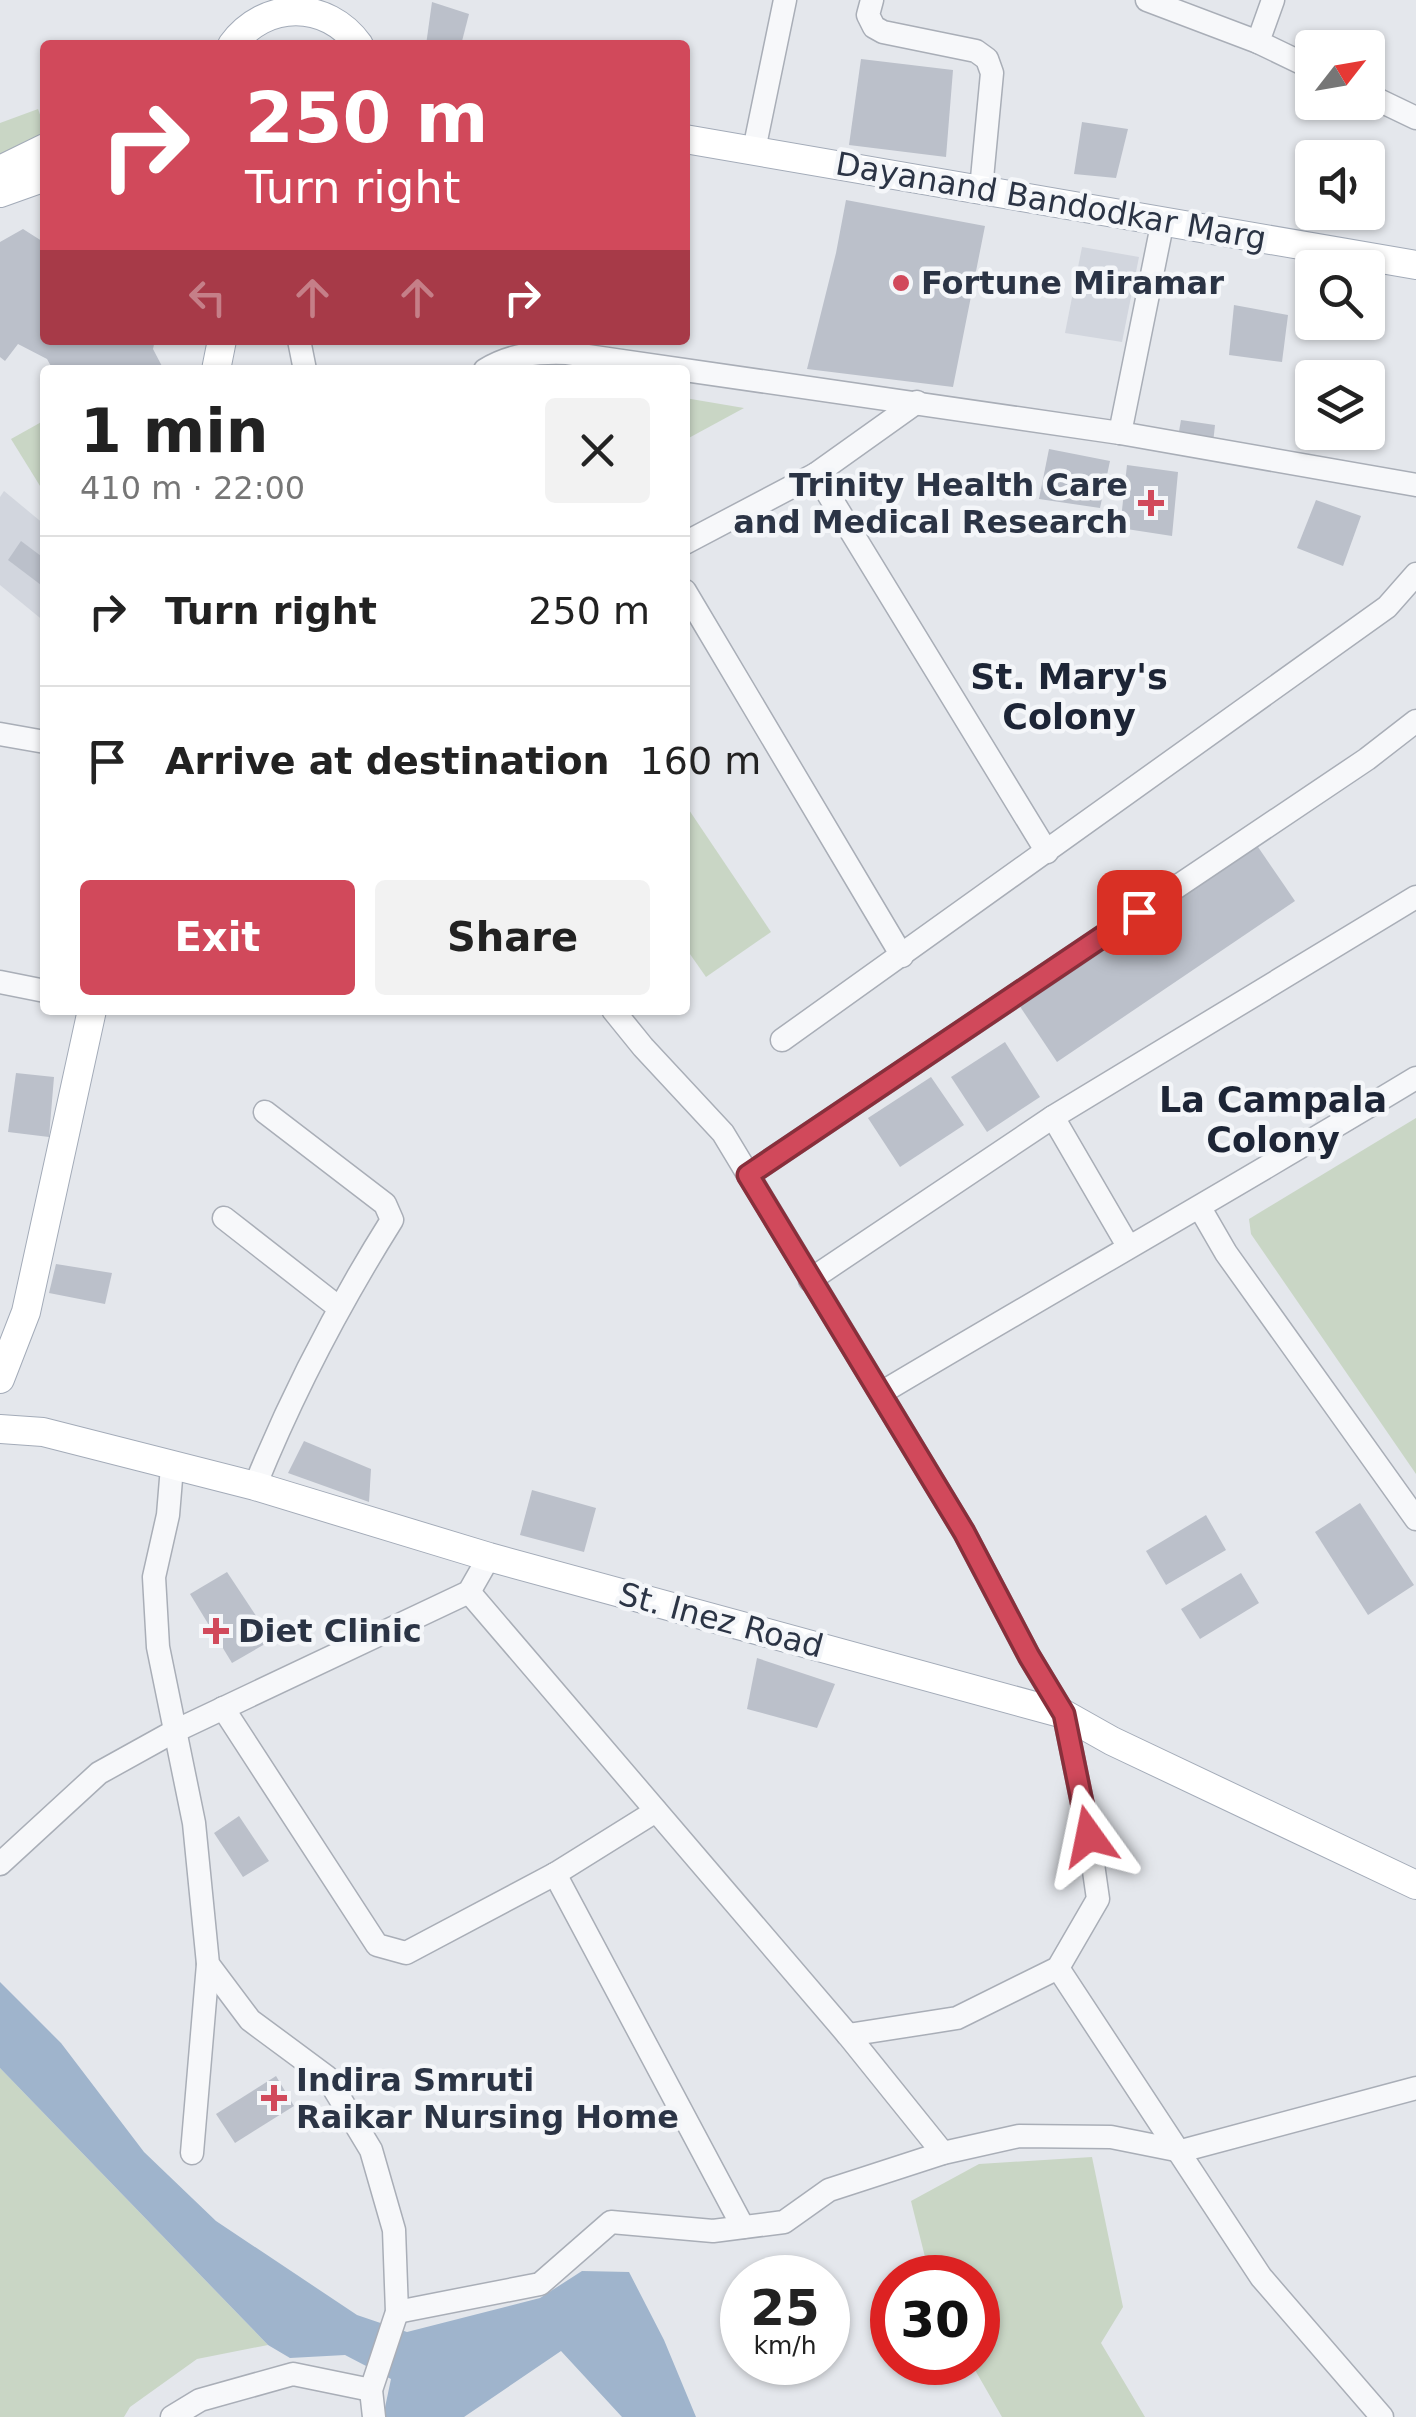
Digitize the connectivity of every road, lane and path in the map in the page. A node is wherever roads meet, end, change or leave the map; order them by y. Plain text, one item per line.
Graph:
1 (785, 0) edge
2 (872, 0) edge
3 (1147, 0) edge
4 (1273, 0) edge
5 (235, 40) edge
6 (355, 40) edge
7 (1258, 42) junction
8 (1295, 60) edge
9 (1385, 103) edge
10 (1416, 118) edge
11 (690, 140) edge
12 (40, 150) edge
13 (754, 150) junction
14 (690, 159) edge
15 (0, 170) edge
16 (40, 179) edge
17 (982, 189) junction
18 (0, 193) edge
19 (1160, 235) junction
20 (1295, 261) edge
21 (1416, 264) edge
22 (1385, 278) edge
23 (1416, 284) edge
24 (493, 365) edge
25 (652, 365) edge
26 (690, 370) edge
27 (916, 402) junction
28 (1120, 433) junction
29 (816, 474) junction
30 (1416, 485) edge
31 (690, 540) edge
32 (1416, 574) edge
33 (690, 599) edge
34 (1416, 720) edge
35 (0, 734) edge
36 (40, 741) edge
37 (1048, 852) junction
38 (1416, 897) edge
39 (902, 956) junction
40 (0, 982) edge
41 (40, 990) edge
42 (91, 1015) edge
43 (617, 1015) edge
44 (782, 1040) dead end
45 (1416, 1078) edge
46 (265, 1112) dead end
47 (1052, 1117) junction
48 (748, 1175) junction
49 (1200, 1208) junction
50 (224, 1218) dead end
51 (1128, 1246) junction
52 (810, 1280) junction
53 (338, 1306) junction
54 (0, 1379) edge
55 (881, 1393) junction
56 (0, 1429) edge
57 (172, 1467) junction
58 (254, 1486) junction
59 (1416, 1519) edge
60 (489, 1557) junction
61 (469, 1592) junction
62 (223, 1708) junction
63 (1064, 1714) junction
64 (173, 1732) junction
65 (656, 1811) junction
66 (0, 1864) edge
67 (555, 1874) junction
68 (1416, 1885) edge
69 (208, 1964) junction
70 (1058, 1968) junction
71 (848, 2036) junction
72 (1416, 2088) edge
73 (1181, 2151) junction
74 (192, 2153) dead end
75 (943, 2153) junction
76 (743, 2227) junction
77 (397, 2312) junction
78 (371, 2390) junction
79 (172, 2417) edge
80 (374, 2417) edge
81 (1382, 2417) edge

1 - 13 street
2 - 17 street
3 - 7 street
4 - 7 street
5 - 6 main road
7 - 8 street
9 - 10 street
11 - 13 main road, Dayanand Bandodkar Marg
12 - 15 main road
13 - 17 main road, Dayanand Bandodkar Marg
14 - 19 main road, Dayanand Bandodkar Marg
16 - 18 main road
17 - 21 main road, Dayanand Bandodkar Marg
19 - 20 main road, Dayanand Bandodkar Marg
19 - 28 street
22 - 23 main road
24 - 25 street
26 - 27 street
27 - 28 street
27 - 29 street
28 - 30 street
29 - 31 street
29 - 37 street
32 - 37 street
33 - 39 street
34 - 48 street
35 - 36 street
37 - 39 street
38 - 47 street
39 - 44 street
40 - 41 street
42 - 54 main road
43 - 48 street
45 - 49 street
46 - 53 street
47 - 51 street
47 - 52 street
48 - 52 street
49 - 51 street
49 - 59 street
50 - 53 street
51 - 55 street
52 - 55 street
53 - 58 street
55 - 63 street
56 - 57 main road, St. Inez Road
57 - 58 main road, St. Inez Road
57 - 64 street
58 - 60 main road, St. Inez Road
60 - 61 street
60 - 63 main road, St. Inez Road
61 - 62 street
61 - 65 street
62 - 64 street
62 - 67 street
63 - 68 main road, St. Inez Road
63 - 70 street
64 - 66 street
64 - 69 street
65 - 67 street
65 - 71 street
67 - 76 street
69 - 74 street
69 - 77 street
70 - 71 street
70 - 73 street
71 - 75 street
72 - 73 street
73 - 75 street
73 - 81 street
75 - 76 street
76 - 77 street
77 - 78 street
78 - 79 street
78 - 80 street

